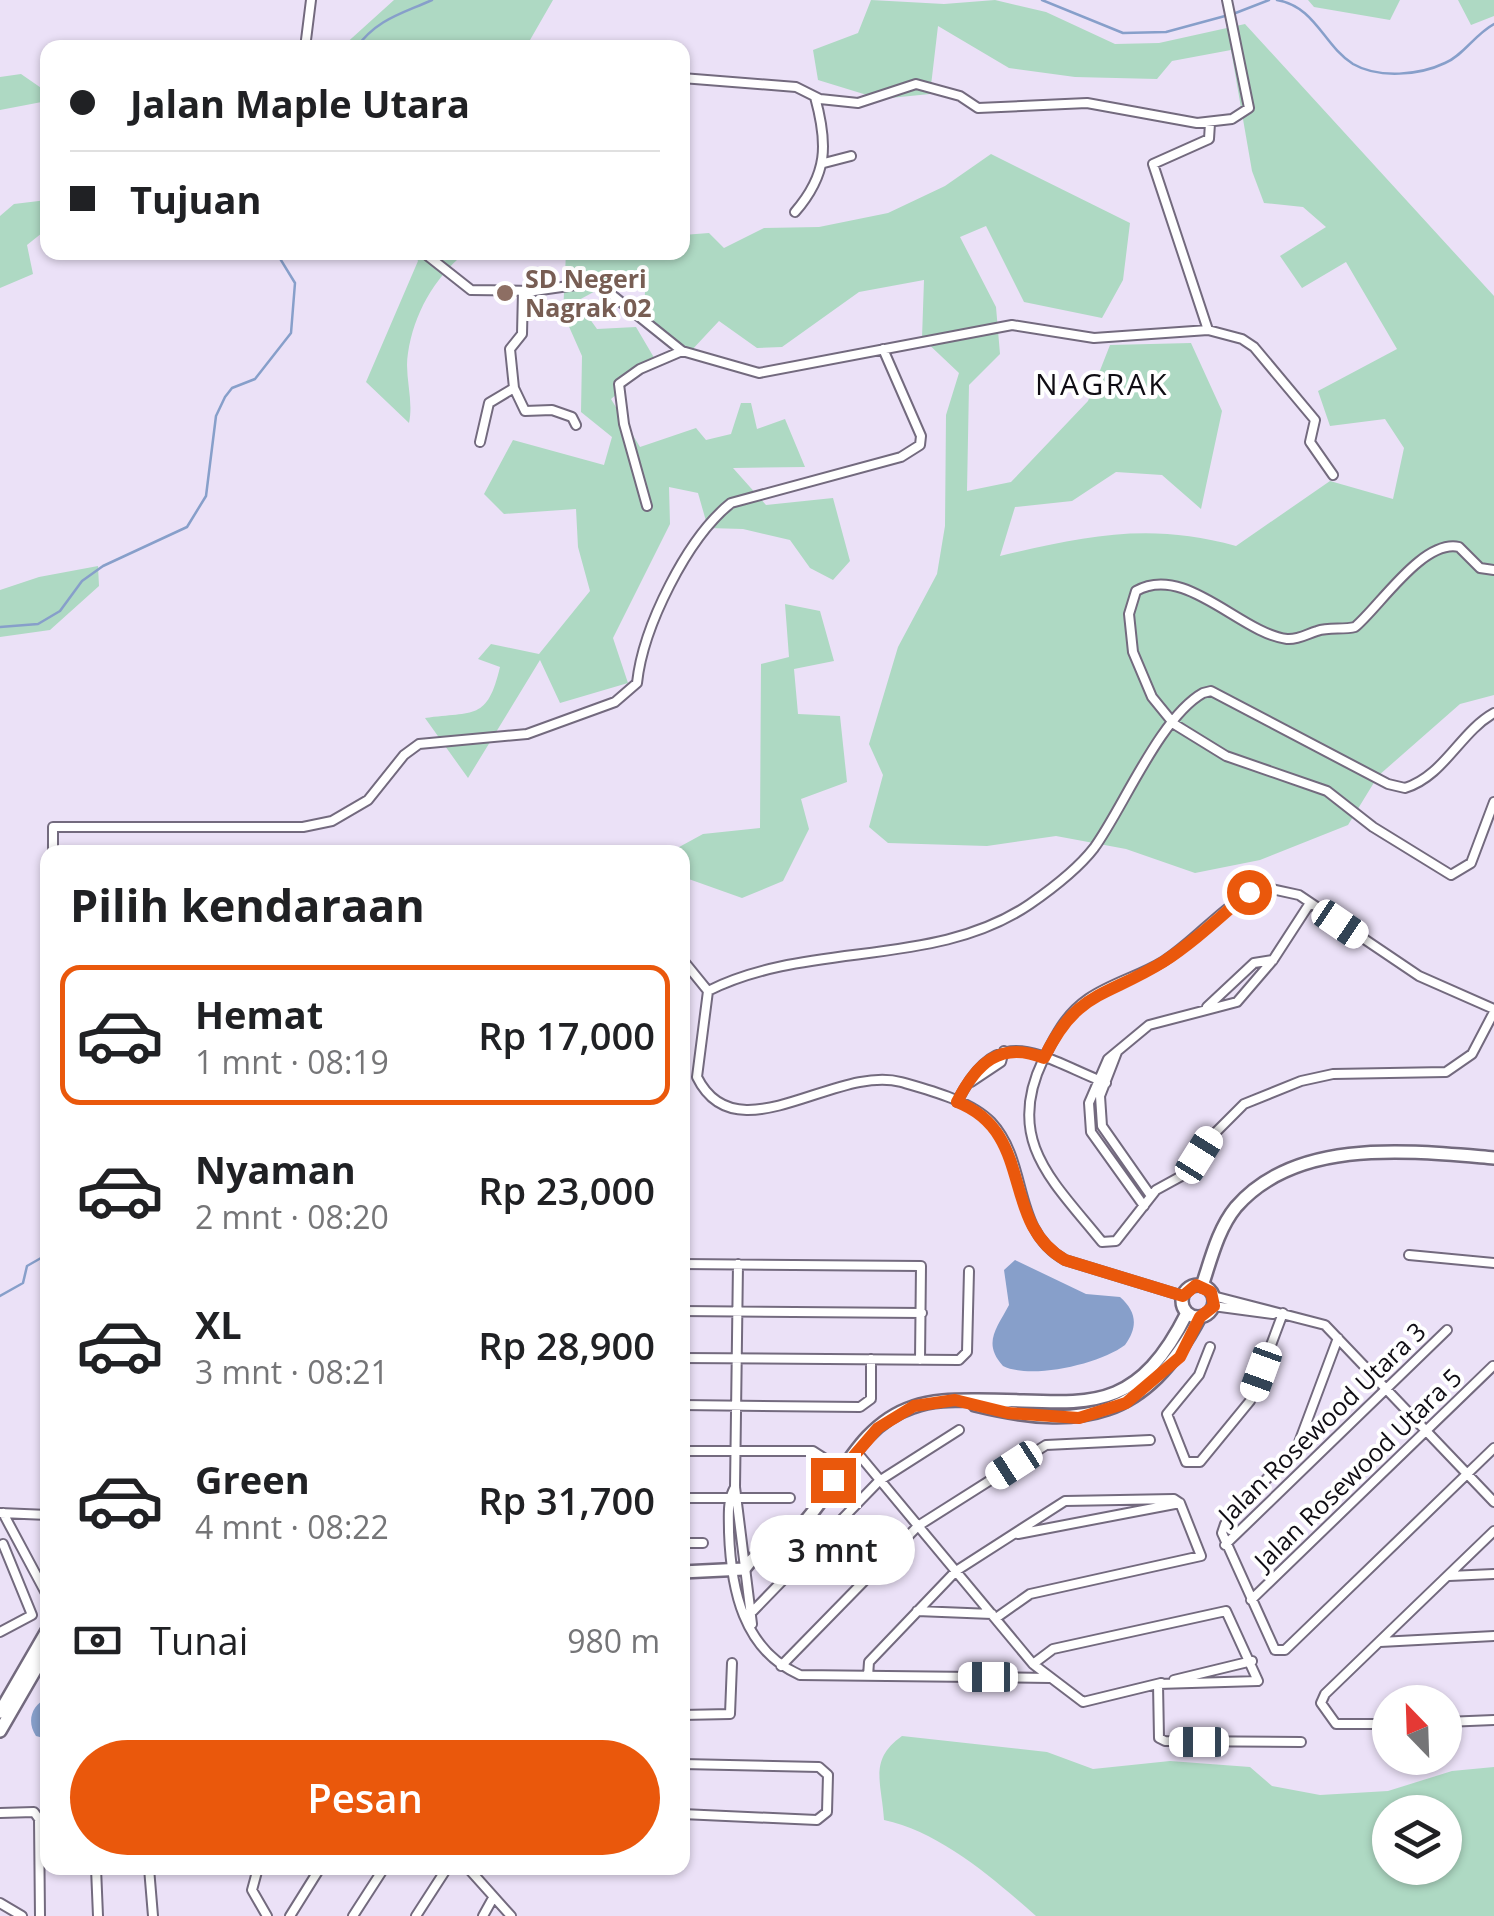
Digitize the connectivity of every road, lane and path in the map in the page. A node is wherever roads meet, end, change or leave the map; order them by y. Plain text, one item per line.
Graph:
1 (310, 0) edge
2 (1227, 0) edge
3 (306, 40) edge
4 (690, 79) edge
5 (815, 97) junction
6 (1210, 123) junction
7 (851, 156) dead end
8 (824, 162) junction
9 (795, 212) dead end
10 (432, 260) edge
11 (523, 291) junction
12 (1208, 330) junction
13 (883, 349) junction
14 (682, 350) junction
15 (514, 388) junction
16 (576, 424) dead end
17 (480, 442) dead end
18 (1333, 475) dead end
19 (647, 506) dead end
20 (1494, 570) edge
21 (1494, 712) edge
22 (1174, 724) junction
23 (1494, 802) edge
24 (53, 845) edge
25 (1310, 903) junction
26 (1274, 960) junction
27 (690, 969) edge
28 (708, 990) junction
29 (1204, 1010) junction
30 (1494, 1011) edge
31 (1044, 1058) junction
32 (1102, 1082) junction
33 (957, 1102) junction
34 (1494, 1158) edge
35 (1151, 1196) junction
36 (1144, 1206) junction
37 (1408, 1255) dead end
38 (690, 1264) edge
39 (738, 1264) junction
40 (1494, 1264) edge
41 (969, 1270) dead end
42 (1202, 1286) junction
43 (1183, 1296) junction
44 (1214, 1301) junction
45 (690, 1311) edge
46 (737, 1312) junction
47 (922, 1312) junction
48 (1187, 1313) junction
49 (1283, 1313) junction
50 (1200, 1317) junction
51 (1448, 1330) dead end
52 (1338, 1338) junction
53 (1210, 1347) dead end
54 (690, 1358) edge
55 (737, 1359) junction
56 (871, 1360) junction
57 (920, 1360) junction
58 (1493, 1366) edge
59 (1385, 1388) junction
60 (955, 1400) junction
61 (690, 1405) edge
62 (736, 1406) junction
63 (959, 1430) dead end
64 (1426, 1431) junction
65 (1150, 1440) dead end
66 (1494, 1448) edge
67 (855, 1450) junction
68 (690, 1451) edge
69 (735, 1451) junction
70 (841, 1469) junction
71 (1467, 1474) junction
72 (879, 1481) junction
73 (735, 1487) junction
74 (690, 1498) edge
75 (728, 1498) junction
76 (740, 1498) junction
77 (790, 1498) dead end
78 (1180, 1502) junction
79 (1494, 1502) edge
80 (2, 1513) edge
81 (40, 1514) edge
82 (918, 1526) junction
83 (1494, 1531) edge
84 (1012, 1536) junction
85 (18, 1540) junction
86 (690, 1543) edge
87 (703, 1543) dead end
88 (2, 1544) edge
89 (1225, 1545) junction
90 (738, 1570) junction
91 (956, 1570) junction
92 (690, 1572) edge
93 (1494, 1574) edge
94 (1449, 1576) junction
95 (40, 1582) edge
96 (1251, 1600) junction
97 (753, 1611) junction
98 (917, 1611) junction
99 (743, 1616) junction
100 (994, 1616) junction
101 (752, 1624) junction
102 (0, 1632) edge
103 (1494, 1636) edge
104 (1380, 1642) junction
105 (40, 1643) edge
106 (1252, 1660) junction
107 (40, 1662) edge
108 (732, 1663) dead end
109 (1034, 1664) junction
110 (781, 1666) junction
111 (868, 1676) junction
112 (1050, 1678) junction
113 (1158, 1684) junction
114 (0, 1712) edge
115 (690, 1715) edge
116 (1494, 1720) edge
117 (1462, 1721) edge
118 (1372, 1724) edge
119 (0, 1731) edge
120 (1301, 1742) dead end
121 (690, 1764) edge
122 (0, 1813) edge
123 (690, 1814) edge
124 (96, 1875) edge
125 (149, 1875) edge
126 (255, 1875) edge
127 (316, 1875) edge
128 (379, 1875) edge
129 (443, 1875) edge
130 (474, 1875) edge
131 (494, 1898) junction
132 (0, 1903) edge
133 (22, 1916) edge
134 (40, 1916) edge
135 (98, 1916) edge
136 (153, 1916) edge
137 (267, 1916) edge
138 (290, 1916) edge
139 (353, 1916) edge
140 (416, 1916) edge
141 (483, 1916) edge
142 (512, 1916) edge

1 - 3 street
2 - 6 street
4 - 5 street
5 - 6 street
5 - 8 street
6 - 12 street
7 - 8 street
8 - 9 street
10 - 11 street
11 - 14 street
11 - 15 street
12 - 13 street
12 - 18 street
13 - 14 street
13 - 24 street
14 - 19 street
15 - 16 street
15 - 17 street
20 - 22 street
21 - 22 street
22 - 23 street
22 - 28 street
25 - 26 street
25 - 30 street
25 - 31 street
26 - 29 street
26 - 29 street
27 - 28 street
28 - 33 street
29 - 32 street
30 - 35 street
31 - 32 street
31 - 33 street
31 - 36 street
32 - 35 street
32 - 36 street
33 - 43 street
34 - 42 street
35 - 36 street
37 - 40 street
38 - 39 street
39 - 46 street
39 - 47 street
41 - 57 street
42 - 43 street
42 - 44 street
43 - 48 street
44 - 49 street
44 - 50 street
45 - 46 street
46 - 47 street
46 - 55 street
47 - 57 street
48 - 50 street
48 - 60 street
49 - 52 street
49 - 53 street
50 - 60 street
51 - 59 street, Jalan Rosewood Utara 3
52 - 59 street
52 - 89 street
54 - 55 street
55 - 56 street
55 - 62 street
56 - 57 street
56 - 62 street
58 - 64 street, Jalan Rosewood Utara 5
59 - 64 street
59 - 89 street, Jalan Rosewood Utara 3
60 - 67 street
61 - 62 street
62 - 69 street
63 - 72 street
64 - 71 street
64 - 96 street, Jalan Rosewood Utara 5
65 - 82 street
66 - 71 street
67 - 70 street
67 - 72 street
68 - 69 street
69 - 70 street
69 - 73 street
70 - 90 street
71 - 79 street
71 - 96 street
72 - 82 street
72 - 97 street
73 - 75 street
73 - 76 street
74 - 75 street
75 - 76 street
75 - 90 street
76 - 77 street
76 - 90 street
78 - 84 street
78 - 84 street
78 - 100 street
80 - 81 street
80 - 85 street
82 - 91 street
82 - 110 street
83 - 94 street
84 - 91 street
85 - 88 street
85 - 95 street
86 - 87 street
88 - 102 street
89 - 96 street
90 - 92 street
90 - 97 street
90 - 99 street
91 - 98 street
91 - 100 street
93 - 94 street
94 - 104 street
97 - 99 street
97 - 101 street
98 - 100 street
98 - 111 street
99 - 101 street
100 - 109 street
101 - 110 street
103 - 104 street
104 - 118 street
105 - 114 street
106 - 109 street
106 - 113 street
106 - 113 street
107 - 119 street
108 - 115 street
109 - 112 street
110 - 111 street
111 - 112 street
112 - 113 street
113 - 120 street
116 - 117 street
121 - 123 street
122 - 134 street
124 - 135 street
125 - 136 street
126 - 137 street
127 - 138 street
128 - 139 street
129 - 140 street
130 - 131 street
131 - 141 street
131 - 142 street
132 - 133 street

